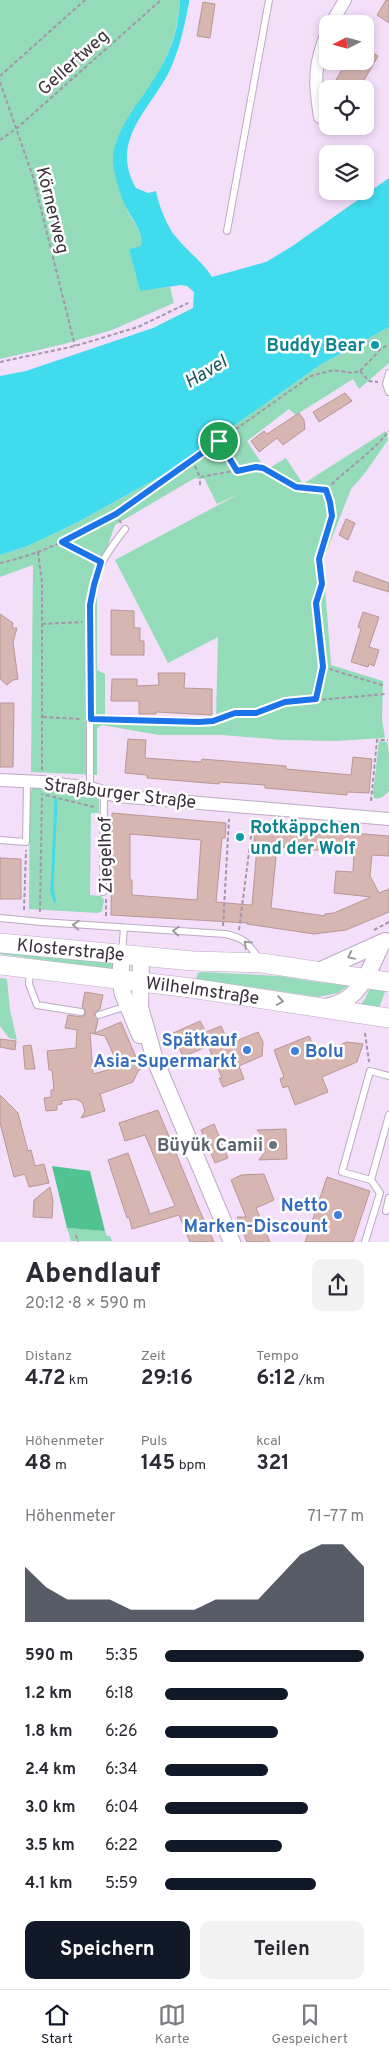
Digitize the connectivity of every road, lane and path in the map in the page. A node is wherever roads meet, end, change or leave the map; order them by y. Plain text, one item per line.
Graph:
1 (85, 0) edge
2 (161, 0) edge
3 (270, 0) edge
4 (345, 0) edge
5 (336, 15) edge
6 (319, 53) edge
7 (0, 76) edge
8 (0, 82) edge
9 (319, 111) edge
10 (16, 128) junction
11 (0, 140) edge
12 (227, 231) dead end
13 (188, 303) dead end
14 (389, 345) edge
15 (75, 346) junction
16 (0, 362) edge
17 (360, 371) junction
18 (389, 373) edge
19 (386, 384) junction
20 (389, 392) edge
21 (389, 431) edge
22 (219, 441) junction
23 (192, 460) junction
24 (237, 471) junction
25 (200, 477) junction
26 (200, 485) dead end
27 (326, 490) junction
28 (124, 529) dead end
29 (62, 542) junction
30 (38, 552) junction
31 (0, 562) edge
32 (101, 562) junction
33 (91, 622) junction
34 (42, 624) junction
35 (317, 642) dead end
36 (322, 642) junction
37 (323, 667) junction
38 (385, 686) dead end
39 (385, 694) dead end
40 (316, 699) junction
41 (43, 717) junction
42 (91, 719) junction
43 (388, 740) edge
44 (42, 774) dead end
45 (0, 780) edge
46 (27, 783) junction
47 (90, 788) junction
48 (104, 793) junction
49 (371, 802) dead end
50 (95, 808) dead end
51 (229, 818) dead end
52 (389, 819) edge
53 (253, 821) dead end
54 (0, 840) edge
55 (26, 842) junction
56 (103, 892) joint
57 (24, 910) dead end
58 (40, 912) dead end
59 (106, 917) dead end
60 (0, 918) edge
61 (223, 926) dead end
62 (124, 928) junction
63 (239, 937) junction
64 (385, 940) edge
65 (0, 944) edge
66 (131, 956) junction
67 (193, 961) junction
68 (262, 963) junction
69 (0, 964) edge
70 (30, 969) junction
71 (322, 970) junction
72 (366, 977) junction
73 (120, 980) junction
74 (389, 982) edge
75 (139, 983) junction
76 (191, 988) junction
77 (127, 1006) junction
78 (322, 1008) junction
79 (81, 1012) dead end
80 (99, 1015) dead end
81 (389, 1018) edge
82 (365, 1032) dead end
83 (155, 1060) junction
84 (370, 1071) junction
85 (389, 1076) edge
86 (389, 1115) edge
87 (371, 1180) junction
88 (389, 1198) edge
89 (386, 1211) dead end
90 (76, 1235) dead end
91 (78, 1242) edge
92 (232, 1242) edge
93 (365, 1242) edge

1 - 7 path
2 - 10 path, Gellertweg
3 - 12 lane
4 - 5 street
6 - 9 street
8 - 10 path, Körnerweg
10 - 11 path, Gellertweg
10 - 15 path, Körnerweg
13 - 15 path
14 - 17 path
15 - 16 path
17 - 19 path
17 - 22 path
18 - 19 lane
19 - 20 lane
21 - 27 path
22 - 23 path
22 - 24 path
23 - 25 path
23 - 29 path
24 - 25 path
24 - 27 path
25 - 26 path
27 - 36 path
28 - 32 lane
29 - 30 path
29 - 32 path
30 - 31 path
30 - 34 path
32 - 33 lane
33 - 34 path
33 - 42 lane
34 - 41 path
35 - 36 path
36 - 37 path
37 - 38 path
37 - 40 path
39 - 40 path
40 - 42 path
41 - 42 path
41 - 44 path
42 - 47 lane
43 - 49 path
45 - 46 street, Straßburger Straße
46 - 47 street, Straßburger Straße
46 - 55 lane
47 - 48 street, Straßburger Straße
48 - 52 street, Straßburger Straße
48 - 56 lane, Ziegelhof
50 - 58 path
51 - 61 path
53 - 63 path
54 - 55 lane
55 - 57 path
56 - 59 path, Ziegelhof
62 -> 60 lane
63 -> 62 lane
62 - 66 lane
68 -> 63 lane
64 -> 71 street
64 - 72 street
65 - 66 main road, Klosterstraße
66 - 67 main road, Wilhelmstraße
66 - 73 street
66 - 75 street, Wilhelmstraße
67 - 68 main road, Wilhelmstraße
67 - 76 main road
68 - 71 main road, Wilhelmstraße
69 - 70 main road, Klosterstraße
70 - 73 main road, Klosterstraße
70 - 79 lane
71 - 72 main road, Wilhelmstraße
72 - 74 main road, Wilhelmstraße
72 - 78 street
73 - 75 main road, Klosterstraße
73 - 77 street
75 - 76 main road, Wilhelmstraße
75 - 83 street
76 -> 78 main road, Wilhelmstraße
77 - 80 lane
77 - 83 street
78 - 81 main road, Wilhelmstraße
82 - 84 path
83 - 92 street
84 - 85 lane
84 - 87 lane
86 - 87 lane
87 - 93 lane
88 - 89 lane
90 - 91 path

